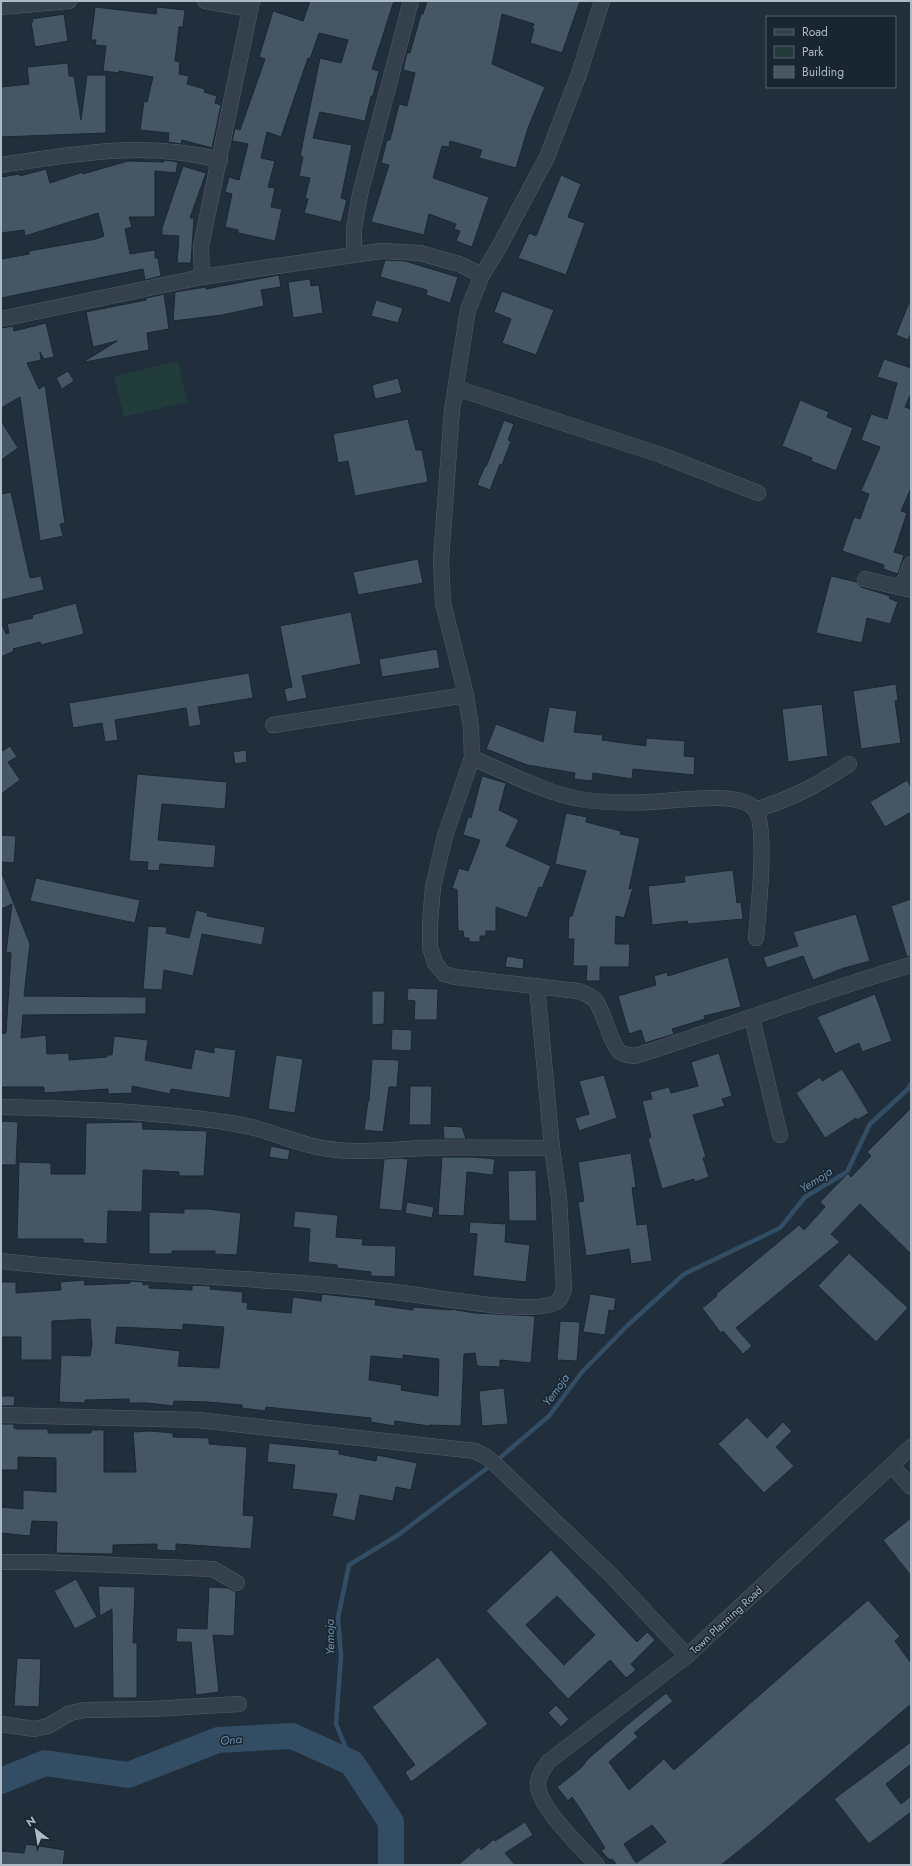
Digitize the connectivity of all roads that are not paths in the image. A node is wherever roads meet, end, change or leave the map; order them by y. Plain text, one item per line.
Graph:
1 (69, 1) edge
2 (205, 1) edge
3 (411, 1) edge
4 (602, 1) edge
5 (38, 2) edge
6 (251, 5) edge
7 (1, 7) edge
8 (220, 160) junction
9 (1, 165) edge
10 (354, 254) junction
11 (482, 275) junction
12 (202, 277) junction
13 (1, 319) edge
14 (456, 388) junction
15 (758, 493) dead end
16 (911, 564) edge
17 (865, 579) dead end
18 (907, 589) edge
19 (466, 695) junction
20 (273, 725) dead end
21 (472, 758) junction
22 (849, 764) dead end
23 (755, 810) junction
24 (756, 938) dead end
25 (911, 965) edge
26 (537, 986) junction
27 (752, 1018) junction
28 (1, 1107) edge
29 (780, 1135) dead end
30 (552, 1148) junction
31 (1, 1261) edge
32 (1, 1415) edge
33 (911, 1447) edge
34 (892, 1466) junction
35 (911, 1487) edge
36 (1, 1562) edge
37 (238, 1583) dead end
38 (687, 1656) junction
39 (239, 1704) dead end
40 (1, 1724) edge
41 (597, 1865) edge

1 - 5 street
2 - 6 street
3 - 10 street
4 - 11 street
5 - 7 street
6 - 8 street
8 - 9 street
8 - 12 street
10 - 11 street
10 - 12 street
11 - 14 street
12 - 13 street
14 - 15 street
14 - 19 street
16 - 18 street
17 - 18 street
19 - 20 street
19 - 21 street
21 - 23 street
21 - 26 street
22 - 23 street
23 - 24 street
25 - 27 street
26 - 27 street
26 - 30 street
27 - 29 street
28 - 30 street
30 - 31 street
32 - 38 street
33 - 34 street, Town Planning Road
34 - 35 street
34 - 38 street, Town Planning Road
36 - 37 street
38 - 41 street, Town Planning Road
39 - 40 street

